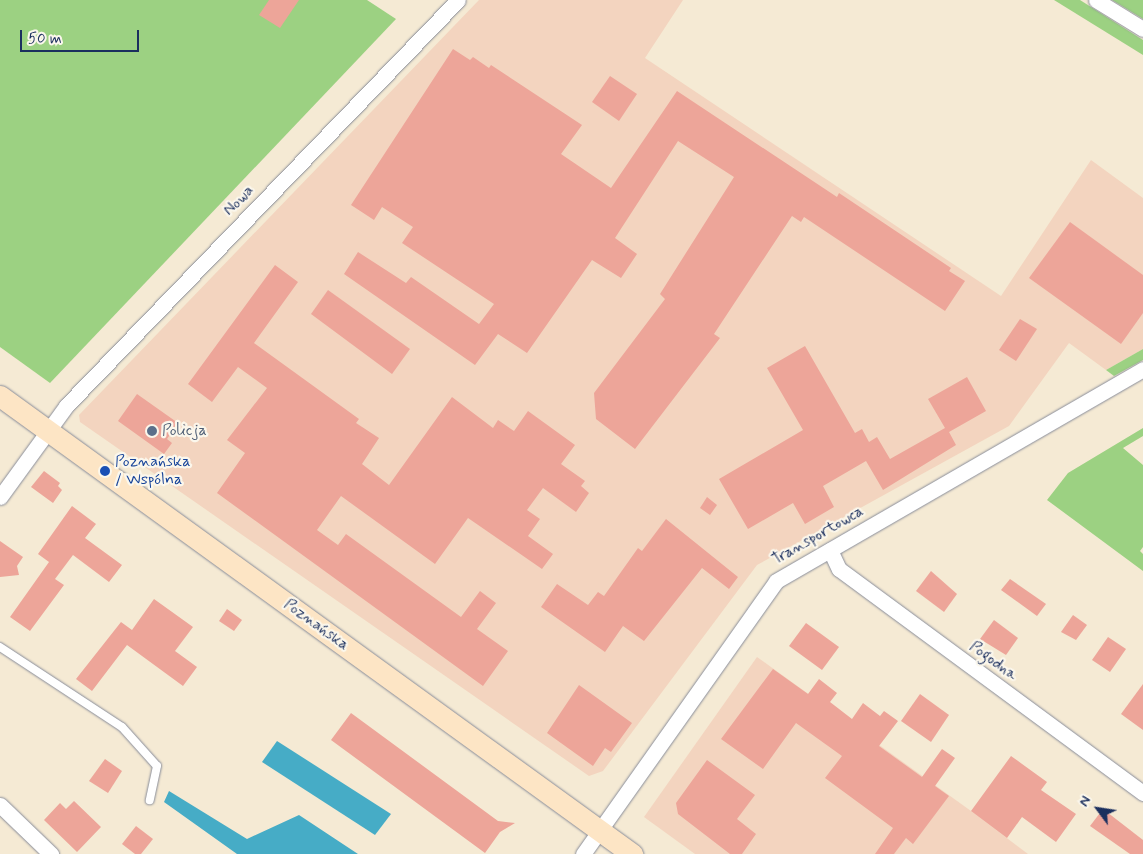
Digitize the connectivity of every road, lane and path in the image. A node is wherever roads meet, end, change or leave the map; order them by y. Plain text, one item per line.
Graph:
1 (458, 0) edge
2 (1096, 0) edge
3 (1143, 29) edge
4 (1143, 369) edge
5 (0, 396) edge
6 (47, 429) junction
7 (0, 497) edge
8 (830, 550) junction
9 (0, 647) edge
10 (1143, 793) edge
11 (150, 800) dead end
12 (0, 805) edge
13 (600, 830) junction
14 (51, 854) edge
15 (583, 854) edge
16 (632, 854) edge

1 - 6 street, Nowa
2 - 3 street
4 - 8 street, Transportowca
5 - 6 main road, Poznańska
6 - 7 street, Nowa
6 - 13 main road, Poznańska
8 - 10 street, Pogodna
8 - 13 street, Transportowca
9 - 11 lane
12 - 14 street
13 - 15 street, Transportowca
13 - 16 main road, Poznańska

